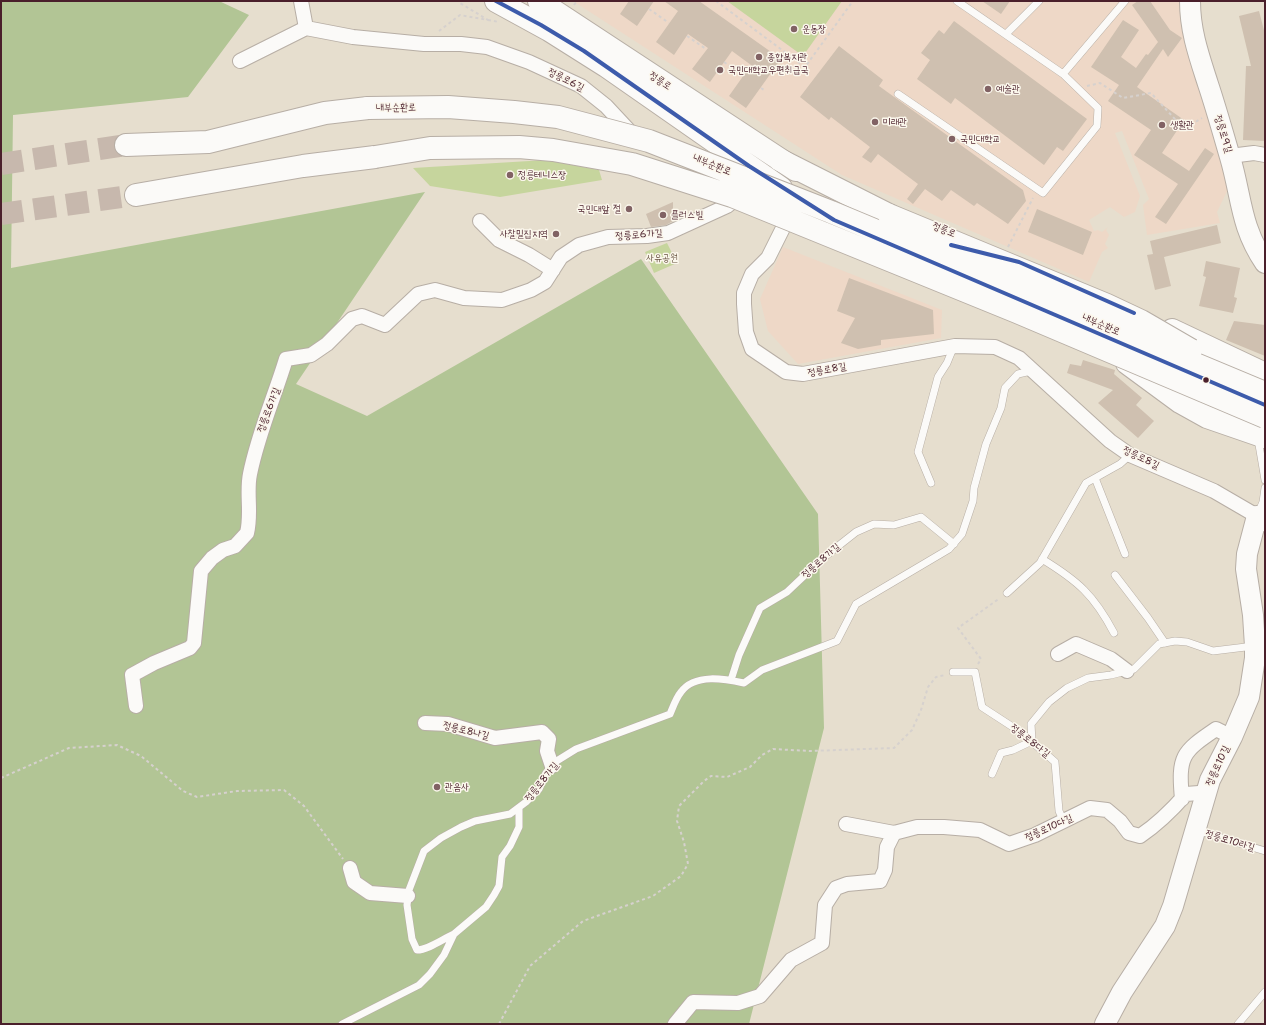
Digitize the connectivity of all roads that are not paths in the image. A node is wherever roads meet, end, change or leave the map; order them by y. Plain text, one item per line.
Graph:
1 (301, 1) edge
2 (496, 1) edge
3 (539, 1) edge
4 (957, 1) edge
5 (1038, 1) edge
6 (1125, 1) edge
7 (1190, 1) edge
8 (306, 28) junction
9 (1006, 34) junction
10 (240, 61) dead end
11 (1063, 74) junction
12 (898, 94) dead end
13 (126, 146) tunnel mouth
14 (1265, 155) edge
15 (1230, 156) junction
16 (780, 160) junction
17 (749, 188) junction
18 (136, 195) tunnel mouth
19 (798, 199) junction
20 (480, 221) dead end
21 (939, 242) junction
22 (1011, 258) junction
23 (1265, 264) edge
24 (553, 270) junction
25 (949, 270) junction
26 (1072, 284) junction
27 (954, 346) junction
28 (1031, 371) junction
29 (1263, 385) edge
30 (1265, 405) edge
31 (1265, 417) edge
32 (1261, 438) edge
33 (1130, 455) junction
34 (1095, 478) junction
35 (1265, 480) edge
36 (931, 482) dead end
37 (1265, 489) edge
38 (1261, 518) edge
39 (954, 544) junction
40 (1125, 554) dead end
41 (1042, 559) junction
42 (1115, 576) dead end
43 (1007, 593) road end
44 (1114, 633) dead end
45 (1165, 643) junction
46 (1255, 646) junction
47 (1058, 654) dead end
48 (1127, 671) junction
49 (953, 672) road end
50 (731, 680) junction
51 (136, 706) dead end
52 (425, 723) dead end
53 (1232, 738) junction
54 (1032, 741) junction
55 (552, 766) junction
56 (992, 774) dead end
57 (1206, 794) junction
58 (1182, 799) junction
59 (519, 808) junction
60 (1064, 822) junction
61 (846, 824) dead end
62 (1196, 830) junction
63 (894, 833) junction
64 (1265, 851) edge
65 (350, 868) road end
66 (408, 896) junction
67 (454, 934) junction
68 (1265, 992) edge
69 (342, 1024) edge
70 (675, 1024) edge
71 (1105, 1024) edge
72 (1238, 1024) edge

1 - 8 street
2 - 19 main road, 정릉로
3 - 16 main road, 정릉로
4 - 9 lane
5 - 9 lane
6 - 11 lane
7 - 15 street, 정릉로9길
8 - 10 street
8 - 17 street, 정릉로6길
9 - 11 lane
11 - 12 lane
13 - 29 main road, 내부순환로, bridge
14 - 15 street
15 - 23 street, 정릉로9길
16 - 21 main road, 정릉로
16 - 22 main road, 정릉로
16 - 29 main road, bridge
17 - 19 street, 정릉로6길
17 - 24 street, 정릉로6가길
18 - 31 main road, 내부순환로, bridge
19 - 25 main road, 정릉로
19 - 27 street, 정릉로8길
20 - 24 street
21 - 22 main road, 정릉로
21 - 26 main road, 정릉로
22 - 26 main road, 정릉로
24 - 51 street, 정릉로6가길
25 - 29 street
25 - 30 main road, 정릉로
25 - 32 main road, bridge
26 - 29 main road, 정릉로
27 - 28 street, 정릉로8길
27 - 36 lane
28 - 33 street, 정릉로8길
28 - 39 lane, 정릉로8가길
32 - 35 lane
33 - 34 lane
33 - 38 street, 정릉로8길
34 - 40 lane
34 - 41 lane
37 - 38 lane, 정릉로10길
38 - 46 street, 정릉로10길
39 - 50 lane, 정릉로8가길
39 - 50 lane, 정릉로8가길
41 - 43 lane
41 - 44 lane
42 - 45 lane
45 - 46 lane
45 - 48 lane
46 - 53 street, 정릉로10길
47 - 48 street
48 - 54 lane
49 - 54 lane, 정릉로8다길
50 - 55 lane, 정릉로8가길
52 - 55 street, 정릉로8나길
53 - 57 street, 정릉로10길
53 - 58 street
54 - 56 lane
54 - 60 lane, 정릉로8다길
55 - 59 lane, 정릉로8가길
57 - 58 street, 정릉로10다길
57 - 62 street, 정릉로10길
58 - 60 street, 정릉로10다길
59 - 66 lane, 정릉로8가길
59 - 67 lane, 정릉로8가길
60 - 63 street, 정릉로10다길
61 - 63 street, 정릉로10다길
62 - 64 lane, 정릉로10라길
62 - 71 street, 정릉로10길
63 - 70 street
65 - 66 street
66 - 67 lane, 정릉로8가길
67 - 69 lane, 정릉로8가길
68 - 72 lane

